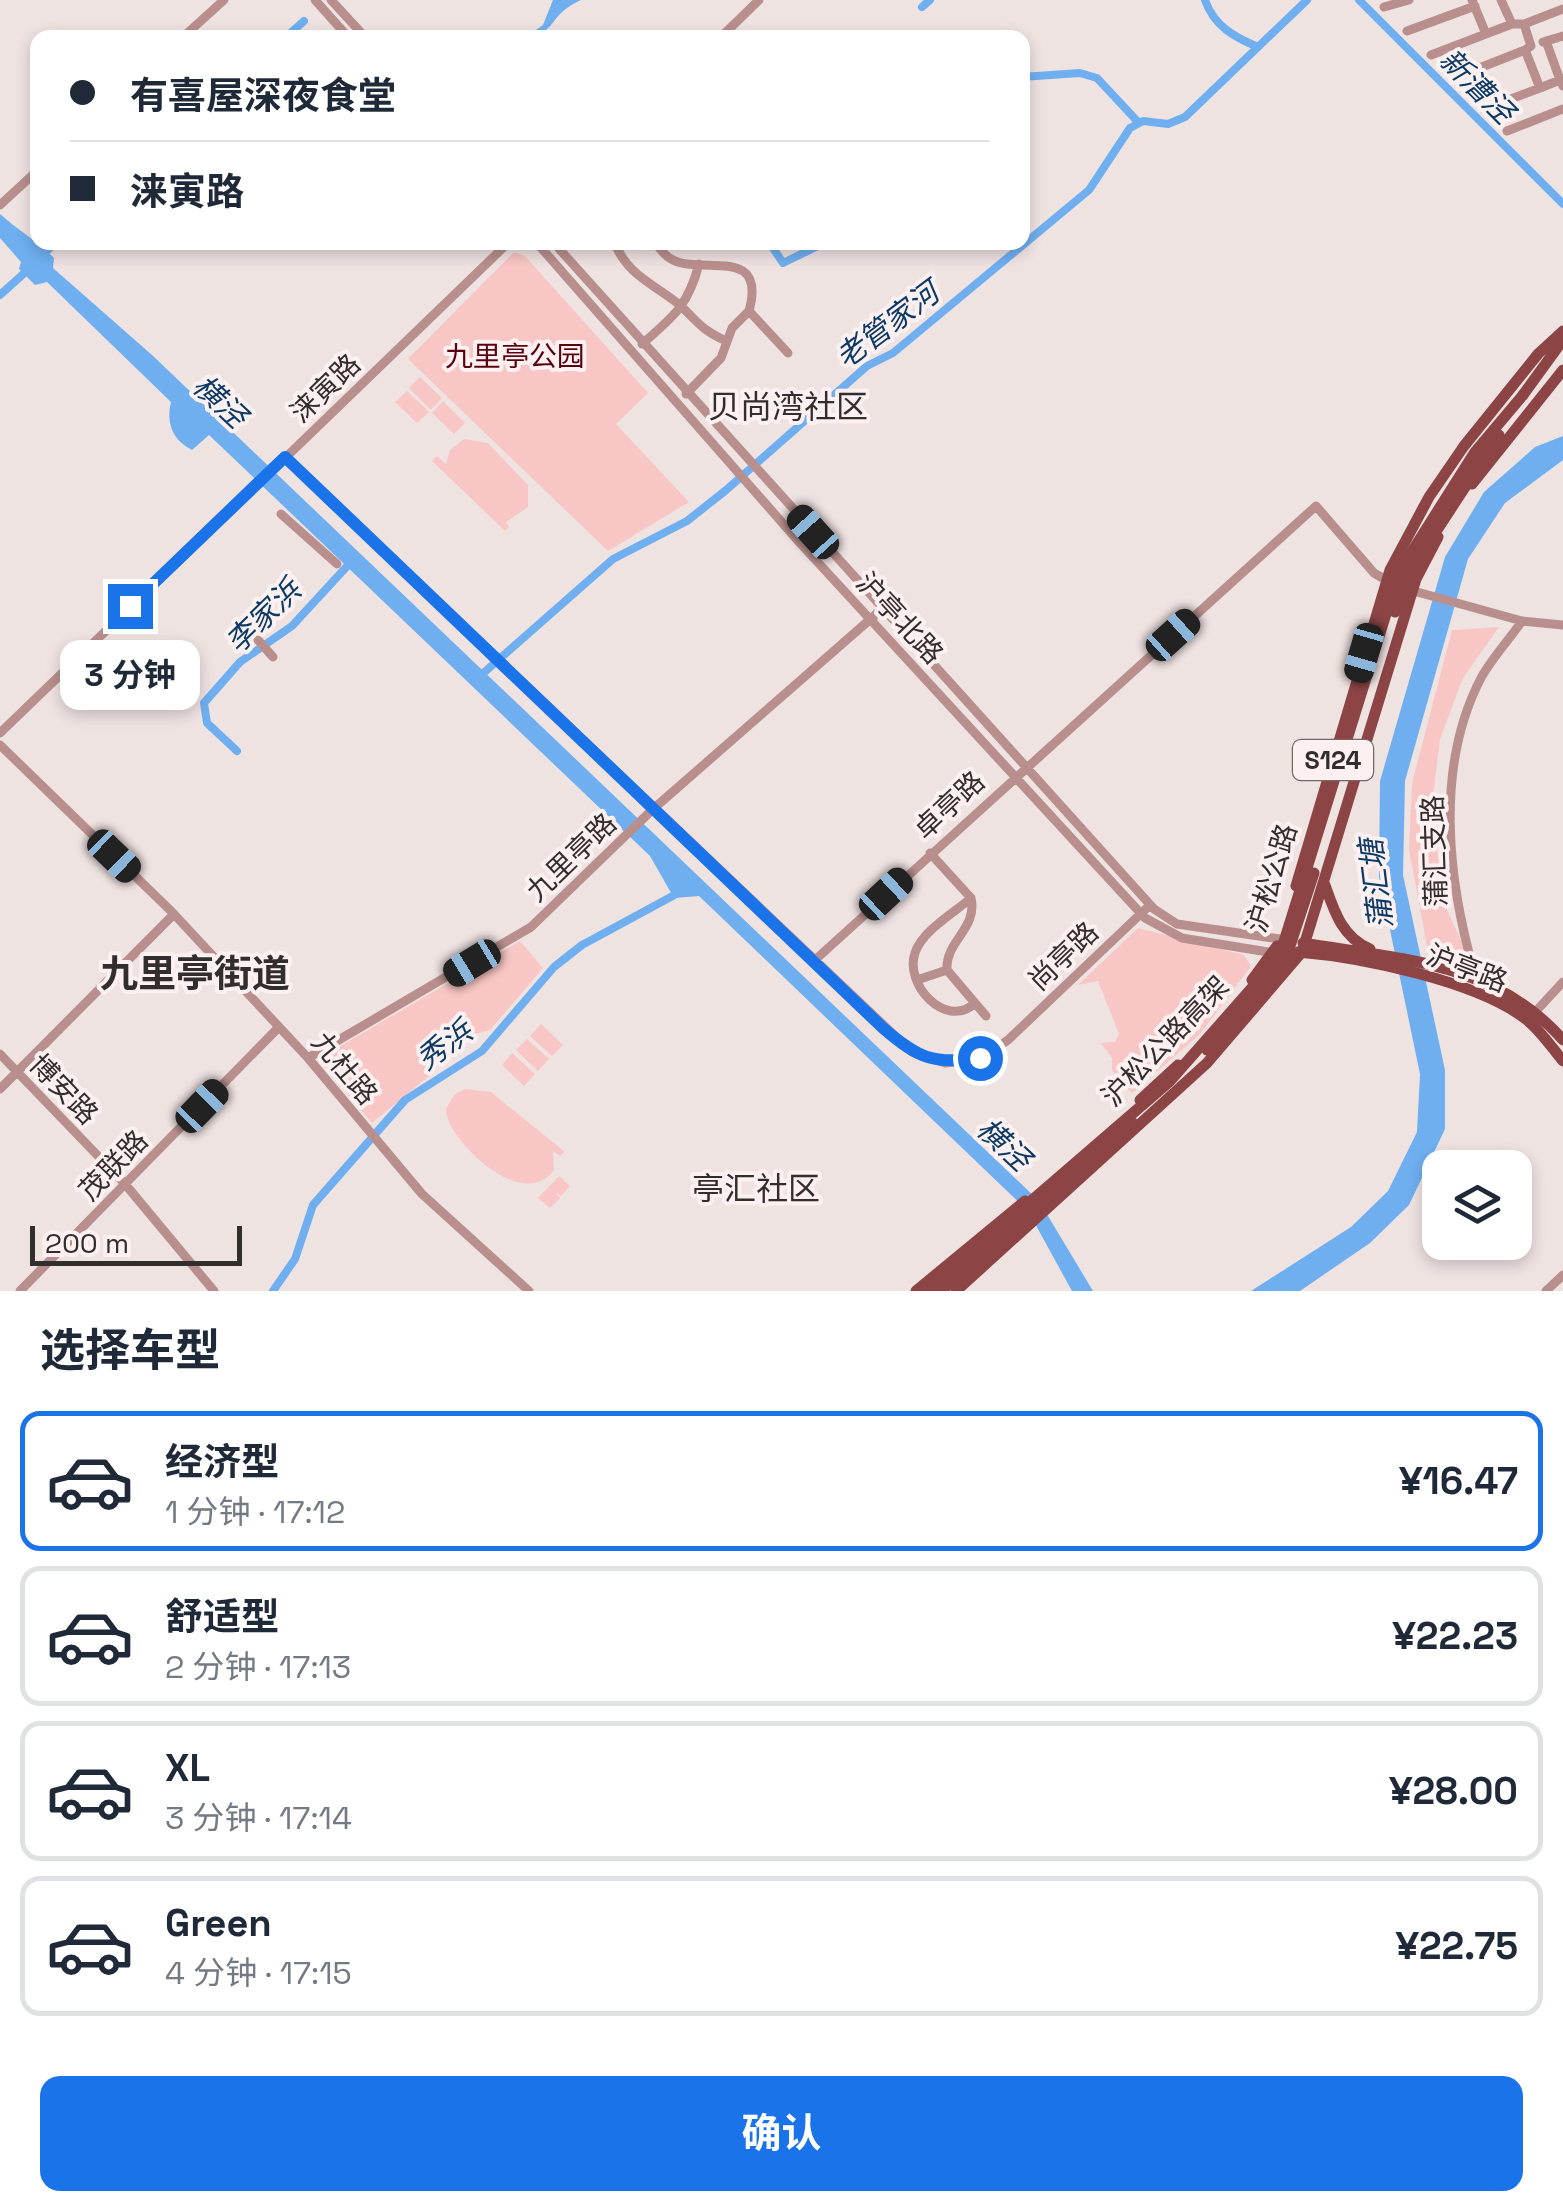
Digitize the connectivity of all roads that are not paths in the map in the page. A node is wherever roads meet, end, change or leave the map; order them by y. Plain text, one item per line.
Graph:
1 (224, 0) edge
2 (314, 0) edge
3 (331, 0) edge
4 (759, 0) edge
5 (1409, 0) edge
6 (1502, 0) edge
7 (1473, 3) edge
8 (1384, 8) dead end
9 (1563, 9) edge
10 (1512, 24) junction
11 (1524, 24) junction
12 (191, 30) edge
13 (342, 30) edge
14 (359, 30) edge
15 (728, 30) edge
16 (1407, 31) dead end
17 (1486, 34) junction
18 (1563, 36) edge
19 (1546, 41) junction
20 (1528, 48) junction
21 (1431, 56) dead end
22 (1454, 78) dead end
23 (1562, 82) edge
24 (1540, 88) junction
25 (1484, 108) dead end
26 (1563, 109) edge
27 (1507, 131) dead end
28 (30, 177) edge
29 (0, 205) edge
30 (501, 250) edge
31 (543, 250) edge
32 (560, 250) edge
33 (619, 250) edge
34 (663, 250) edge
35 (699, 264) junction
36 (681, 309) junction
37 (750, 311) junction
38 (1563, 332) edge
39 (1563, 340) edge
40 (726, 341) junction
41 (643, 342) junction
42 (632, 352) junction
43 (788, 353) dead end
44 (1563, 353) edge
45 (1563, 370) edge
46 (688, 392) junction
47 (1524, 398) junction
48 (677, 403) junction
49 (285, 457) junction
50 (282, 514) dead end
51 (337, 564) dead end
52 (1385, 582) junction
53 (1413, 590) junction
54 (882, 610) junction
55 (870, 620) junction
56 (1522, 620) junction
57 (1563, 625) edge
58 (258, 640) dead end
59 (273, 657) dead end
60 (0, 733) edge
61 (0, 745) edge
62 (1026, 765) junction
63 (1015, 774) junction
64 (655, 807) junction
65 (930, 853) junction
66 (1324, 883) junction
67 (970, 898) junction
68 (1150, 905) junction
69 (1140, 912) junction
70 (174, 914) junction
71 (1280, 939) junction
72 (1304, 948) junction
73 (1274, 953) junction
74 (815, 960) junction
75 (1388, 962) junction
76 (947, 970) junction
77 (1428, 971) junction
78 (1475, 975) junction
79 (917, 980) junction
80 (1563, 982) edge
81 (974, 1004) junction
82 (1537, 1010) junction
83 (986, 1016) dead end
84 (279, 1027) junction
85 (1563, 1040) edge
86 (0, 1054) edge
87 (308, 1058) junction
88 (1563, 1061) edge
89 (17, 1072) junction
90 (0, 1089) edge
91 (125, 1184) junction
92 (1563, 1275) edge
93 (20, 1291) edge
94 (214, 1291) edge
95 (530, 1291) edge
96 (916, 1291) edge
97 (927, 1291) edge
98 (941, 1291) edge
99 (956, 1291) edge
100 (1546, 1291) edge

1 - 12 street
2 - 13 street
3 - 14 street
4 - 15 street
5 - 8 street
6 - 10 street
7 - 16 street
7 - 17 street
9 - 11 street
10 - 11 street
10 - 17 street
11 - 20 street
17 - 21 street
18 - 19 street
19 - 20 street
19 - 23 street
20 - 22 street
20 - 24 street
23 - 24 street
24 - 25 street
26 - 27 street
28 - 29 street
30 - 49 street, 涞寅路
31 - 42 street, 沪亭北路
32 - 41 street, 沪亭北路
33 - 36 street
34 - 35 street
35 - 36 street
35 - 37 street
36 - 40 street
36 - 41 street
37 - 40 street
37 - 43 street
38 - 52 main road, 沪松公路 / S124
39 - 47 main road, 沪松公路高架
40 - 46 street
41 - 42 street
41 - 46 street, 沪亭北路
42 - 48 street, 沪亭北路
44 - 47 main road, 沪松公路高架
45 - 53 main road, 沪松公路 / S124
46 - 48 street
46 - 54 street, 沪亭北路
47 - 97 main road, 沪松公路高架, bridge
47 - 98 main road, 沪松公路高架, bridge
48 - 55 street, 沪亭北路
49 - 60 street, 涞寅路
49 - 64 street, 尚亭路
50 - 51 street
52 - 53 street
52 - 62 street, 卓亭路
52 - 71 main road, 沪松公路 / S124
53 - 56 street
53 - 66 main road, 沪松公路 / S124
54 - 55 street, 九里亭路
54 - 62 street, 沪亭北路
55 - 63 street, 沪亭北路
55 - 64 street, 九里亭路
56 - 57 street
56 - 78 street, 蒲汇支路
58 - 59 street
61 - 70 street, 九杜路
62 - 63 street, 卓亭路
62 - 68 street, 沪亭北路
63 - 65 street, 卓亭路
63 - 69 street, 沪亭北路
64 - 74 street, 尚亭路
64 - 87 street, 九里亭路
65 - 67 street
65 - 74 street, 卓亭路
66 - 72 main road, 沪松公路 / S124
66 - 75 main road
67 - 76 street
67 - 79 street
68 - 69 street, 尚亭路
68 - 71 street, 沪亭北路
69 - 73 street, 沪亭北路
69 - 74 street, 尚亭路
70 - 84 street, 九杜路
70 - 89 street
71 - 72 main road, 沪亭路
71 - 73 main road, 沪松公路 / S124
72 - 73 main road, 沪亭路
72 - 75 main road, 沪亭路
72 - 99 main road, 沪松公路 / S124
73 - 96 main road, 沪松公路 / S124, bridge
75 - 77 main road, 沪亭路
76 - 79 street
76 - 81 street
77 - 78 main road, 沪亭路
77 - 88 main road, 沪亭路
78 - 82 main road, 沪亭路
79 - 81 street
80 - 82 street
81 - 83 street
82 - 85 main road, 沪亭路
84 - 87 street, 九杜路
84 - 91 street, 茂联路
86 - 89 street, 博安路
87 - 95 street, 九杜路
89 - 90 street
89 - 91 street, 博安路
91 - 93 street, 茂联路
91 - 94 street, 博安路
92 - 100 street

